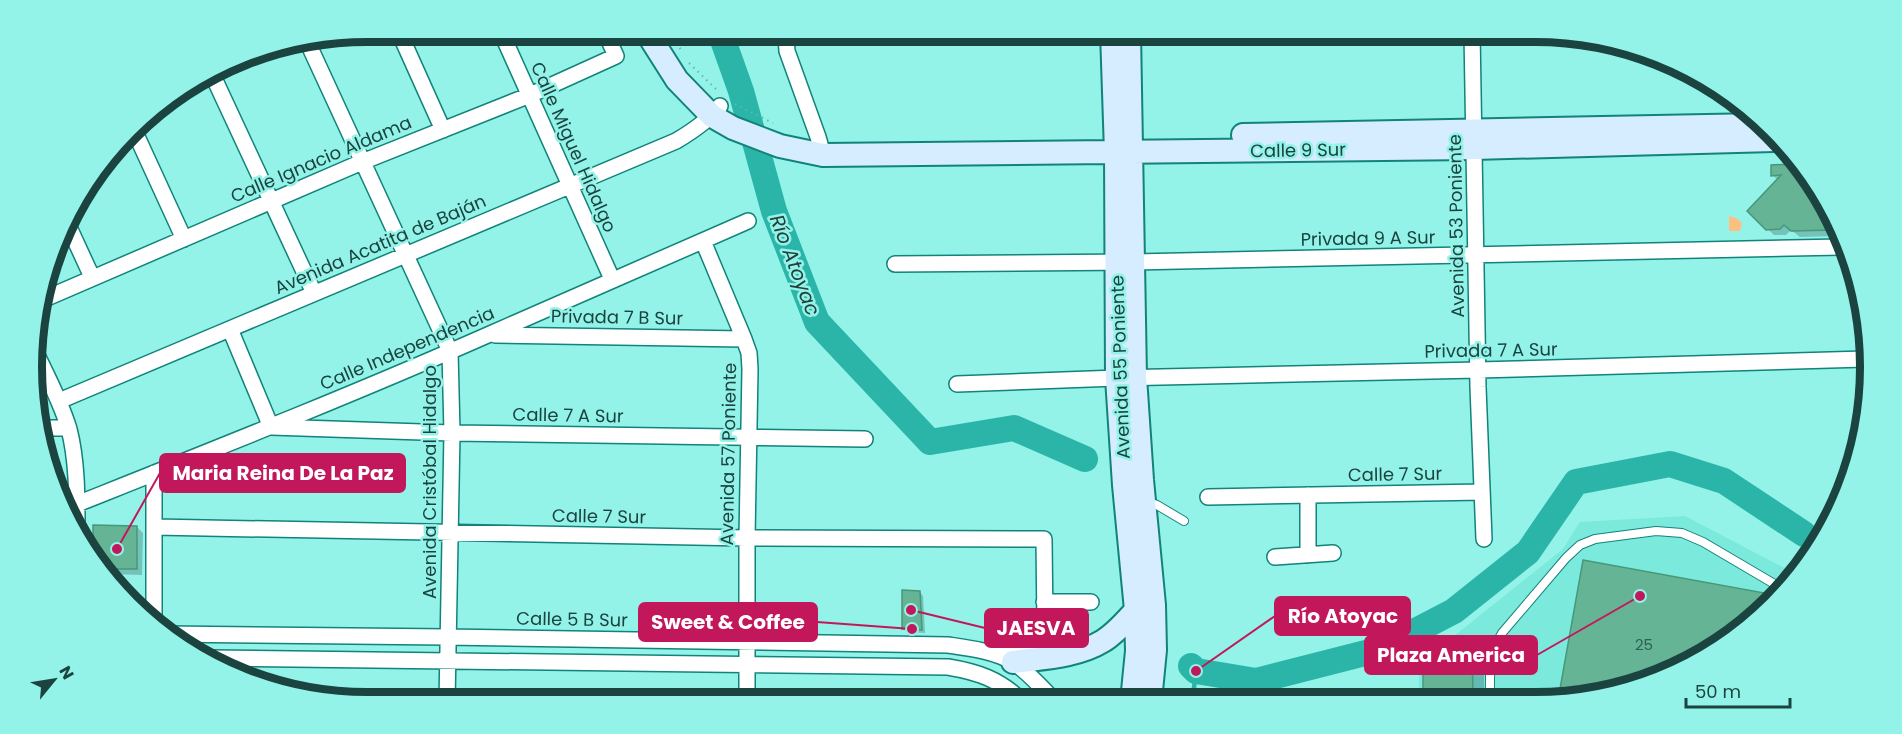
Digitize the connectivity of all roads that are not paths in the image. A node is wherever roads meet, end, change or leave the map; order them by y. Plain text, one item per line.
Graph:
1 (403, 42) edge
2 (506, 42) edge
3 (610, 42) edge
4 (653, 42) edge
5 (667, 42) edge
6 (786, 42) edge
7 (1113, 42) edge
8 (1129, 42) edge
9 (1472, 42) edge
10 (310, 47) edge
11 (215, 80) edge
12 (530, 95) junction
13 (726, 110) junction
14 (1752, 125) edge
15 (443, 130) junction
16 (137, 137) edge
17 (1474, 139) junction
18 (1768, 140) edge
19 (1124, 145) junction
20 (822, 150) junction
21 (362, 162) junction
22 (571, 185) junction
23 (272, 201) junction
24 (748, 221) dead end
25 (72, 233) edge
26 (184, 239) junction
27 (703, 241) junction
28 (1837, 247) edge
29 (405, 254) junction
30 (1476, 255) junction
31 (1125, 262) junction
32 (895, 264) dead end
33 (92, 277) junction
34 (612, 279) junction
35 (314, 293) junction
36 (50, 296) edge
37 (230, 329) junction
38 (490, 335) junction
39 (744, 339) junction
40 (450, 351) junction
41 (1860, 359) edge
42 (42, 366) edge
43 (1478, 370) junction
44 (1126, 377) junction
45 (957, 384) dead end
46 (59, 401) junction
47 (271, 427) junction
48 (48, 428) edge
49 (68, 428) junction
50 (452, 433) junction
51 (748, 438) junction
52 (866, 439) dead end
53 (154, 473) junction
54 (1482, 492) junction
55 (1308, 495) junction
56 (1208, 497) dead end
57 (1144, 500) junction
58 (77, 504) junction
59 (77, 513) edge
60 (1185, 521) dead end
61 (155, 527) junction
62 (450, 533) junction
63 (747, 538) junction
64 (1484, 539) dead end
65 (1333, 553) dead end
66 (1308, 555) junction
67 (1275, 557) dead end
68 (1776, 585) edge
69 (1044, 602) junction
70 (1091, 602) dead end
71 (1136, 610) junction
72 (154, 612) edge
73 (182, 634) edge
74 (447, 637) junction
75 (747, 642) junction
76 (223, 658) edge
77 (1005, 659) junction
78 (447, 661) junction
79 (747, 665) junction
80 (447, 692) edge
81 (747, 692) edge
82 (1010, 692) edge
83 (1044, 692) edge
84 (1133, 692) edge
85 (1151, 692) edge
86 (1490, 692) edge

1 - 15 street
2 - 12 street, Calle Miguel Hidalgo
3 - 12 street, Calle Ignacio Aldama
4 - 13 main road
5 - 13 main road
6 - 20 street
7 - 19 main road, Avenida 55 Poniente
8 - 19 main road, Avenida 55 Poniente
9 - 17 street, Avenida 53 Poniente
10 - 21 street, Avenida Cristóbal Hidalgo
11 - 23 street
12 - 15 street, Calle Ignacio Aldama
12 - 22 street, Calle Miguel Hidalgo
13 - 20 main road, Calle 9 Sur
13 - 22 street, Avenida Acatita de Baján
14 - 17 main road, Calle 9 Sur
15 - 21 street, Calle Ignacio Aldama
16 - 26 street
17 - 18 main road, Calle 9 Sur
17 - 19 main road, Calle 9 Sur
17 - 30 street, Avenida 53 Poniente
19 - 20 main road, Calle 9 Sur
19 - 31 main road, Avenida 55 Poniente
21 - 23 street, Calle Ignacio Aldama
21 - 29 street, Avenida Cristóbal Hidalgo
22 - 29 street, Avenida Acatita de Baján
22 - 34 street, Calle Miguel Hidalgo
23 - 26 street, Calle Ignacio Aldama
23 - 35 street
24 - 27 street, Calle Independencia
25 - 33 street
26 - 33 street, Calle Ignacio Aldama
27 - 34 street, Calle Independencia
27 - 39 street, Avenida 57 Poniente
28 - 30 street, Privada 9 A Sur
29 - 35 street, Avenida Acatita de Baján
29 - 40 street, Avenida Cristóbal Hidalgo
30 - 31 street, Privada 9 A Sur
30 - 43 street, Avenida 53 Poniente
31 - 32 street, Privada 9 A Sur
31 - 44 main road, Avenida 55 Poniente
33 - 36 street, Calle Ignacio Aldama
34 - 38 street, Calle Independencia
35 - 37 street, Avenida Acatita de Baján
37 - 46 street, Avenida Acatita de Baján
37 - 47 street
38 - 39 street, Privada 7 B Sur
38 - 40 street, Calle Independencia
39 - 51 street, Avenida 57 Poniente
40 - 47 street, Calle Independencia
40 - 50 street, Avenida Cristóbal Hidalgo
41 - 43 street, Privada 7 A Sur
42 - 46 street
43 - 44 street, Privada 7 A Sur
43 - 54 street, Avenida 53 Poniente
44 - 45 street, Privada 7 A Sur
44 - 57 main road, Avenida 55 Poniente
44 - 71 main road, Avenida 55 Poniente
46 - 49 street
47 - 50 street, Calle 7 A Sur
47 - 53 street, Calle Independencia
48 - 49 street
49 - 58 street
50 - 51 street, Calle 7 A Sur
50 - 62 street, Avenida Cristóbal Hidalgo
51 - 52 street, Calle 7 A Sur
51 - 63 street, Avenida 57 Poniente
53 - 58 street, Calle Independencia
53 - 61 street
54 - 55 street, Calle 7 Sur
54 - 64 street, Avenida 53 Poniente
55 - 56 street, Calle 7 Sur
55 - 66 street
57 - 60 lane
57 - 85 main road, Avenida 55 Poniente
58 - 59 street
61 - 62 street, Calle 7 Sur
61 - 72 street
62 - 63 street, Calle 7 Sur
62 - 74 street, Avenida Cristóbal Hidalgo
63 - 69 street, Calle 7 Sur
63 - 75 street, Avenida 57 Poniente
65 - 66 street
66 - 67 street
68 - 86 lane
69 - 70 street
69 - 77 street
71 - 77 main road
71 - 84 main road, Avenida 55 Poniente
73 - 74 street, Calle 5 B Sur
74 - 75 street, Calle 5 B Sur
74 - 78 street, Avenida Cristóbal Hidalgo
75 - 77 street, Calle 5 B Sur
75 - 79 street, Avenida 57 Poniente
76 - 78 street
77 - 83 street
78 - 79 street
78 - 80 street, Avenida Cristóbal Hidalgo
79 - 81 street, Avenida 57 Poniente
79 - 82 street

